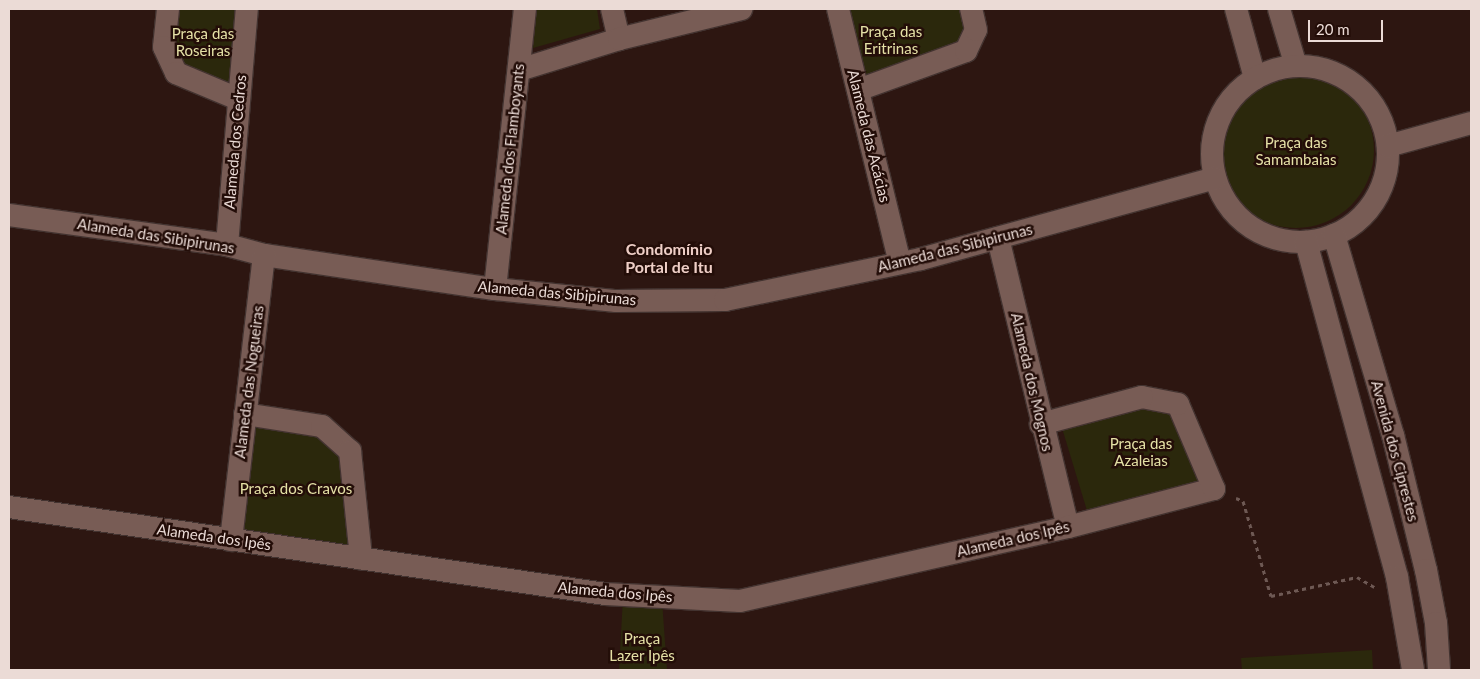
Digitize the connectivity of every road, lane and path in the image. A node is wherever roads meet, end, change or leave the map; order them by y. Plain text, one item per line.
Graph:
1 (168, 9) edge
2 (247, 9) edge
3 (525, 9) edge
4 (612, 9) edge
5 (741, 9) edge
6 (838, 9) edge
7 (971, 9) edge
8 (1236, 9) edge
9 (1279, 9) edge
10 (619, 39) junction
11 (1296, 66) junction
12 (519, 70) junction
13 (1255, 78) junction
14 (858, 90) junction
15 (238, 99) junction
16 (1471, 123) edge
17 (1388, 146) junction
18 (1215, 178) junction
19 (9, 215) edge
20 (1334, 236) junction
21 (998, 238) junction
22 (1306, 242) junction
23 (226, 245) junction
24 (264, 255) junction
25 (900, 263) junction
26 (495, 290) junction
27 (245, 414) junction
28 (1042, 424) junction
29 (1214, 489) junction
30 (9, 507) edge
31 (1068, 527) junction
32 (231, 540) junction
33 (361, 558) junction
34 (1426, 570) junction
35 (1397, 577) junction
36 (1402, 602) junction
37 (1412, 670) edge
38 (1440, 670) edge

1 - 15 street
2 - 15 street, Alameda dos Cedros
3 - 12 street, Alameda dos Flamboyants
4 - 10 street
5 - 10 street
6 - 14 street, Alameda das Acácias
7 - 14 street
8 - 13 street
9 - 11 street
10 - 12 street
11 - 13 street
11 - 17 street
12 - 26 street, Alameda dos Flamboyants
13 - 18 street
14 - 25 street, Alameda das Acácias
15 - 23 street, Alameda dos Cedros
16 - 17 street
17 - 20 street
18 - 21 street, Alameda das Sibipirunas
18 - 22 street
19 - 23 street, Alameda das Sibipirunas
20 - 22 street
20 - 34 street, Avenida dos Ciprestes
21 - 25 street, Alameda das Sibipirunas
21 - 28 street, Alameda dos Mognos
22 - 35 street, Avenida dos Ciprestes
23 - 24 street, Alameda das Sibipirunas
24 - 26 street, Alameda das Sibipirunas
24 - 27 street, Alameda das Nogueiras
25 - 26 street, Alameda das Sibipirunas
27 - 32 street, Alameda das Nogueiras
27 - 33 street
28 - 29 street
28 - 31 street, Alameda dos Mognos
29 - 31 street, Alameda dos Ipês
29 - 36 path
30 - 32 street, Alameda dos Ipês
31 - 33 street, Alameda dos Ipês
32 - 33 street, Alameda dos Ipês
34 - 35 street
34 - 38 street, Avenida dos Ciprestes
35 - 36 street, Avenida dos Ciprestes
36 - 37 street, Avenida dos Ciprestes

